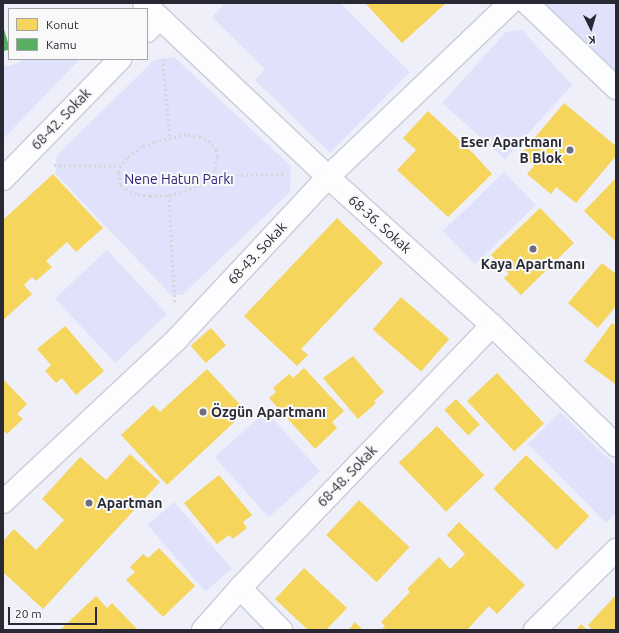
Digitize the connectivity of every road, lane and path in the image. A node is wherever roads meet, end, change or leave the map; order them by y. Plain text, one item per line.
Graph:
1 (510, 3) edge
2 (527, 3) edge
3 (148, 11) edge
4 (154, 24) edge
5 (119, 60) edge
6 (616, 88) edge
7 (170, 138) junction
8 (121, 166) junction
9 (10, 172) edge
10 (211, 176) junction
11 (328, 177) junction
12 (169, 195) junction
13 (492, 325) junction
14 (177, 339) junction
15 (616, 445) edge
16 (3, 502) edge
17 (616, 550) edge
18 (240, 588) junction
19 (203, 630) edge
20 (281, 630) edge
21 (535, 630) edge

1 - 11 street, 68-43. Sokak
2 - 6 street
3 - 4 street, 68-36. Sokak
4 - 7 path
4 - 11 street, 68-36. Sokak
5 - 9 street, 68-42. Sokak
7 - 8 path
7 - 10 path
8 - 9 path
8 - 12 path
10 - 11 path
10 - 12 path
11 - 13 street, 68-36. Sokak
11 - 14 street, 68-43. Sokak
12 - 14 path
13 - 15 street, 68-36. Sokak
13 - 18 street, 68-48. Sokak
14 - 16 street, 68-43. Sokak
17 - 21 street
18 - 19 street, 68-48. Sokak
18 - 20 street

